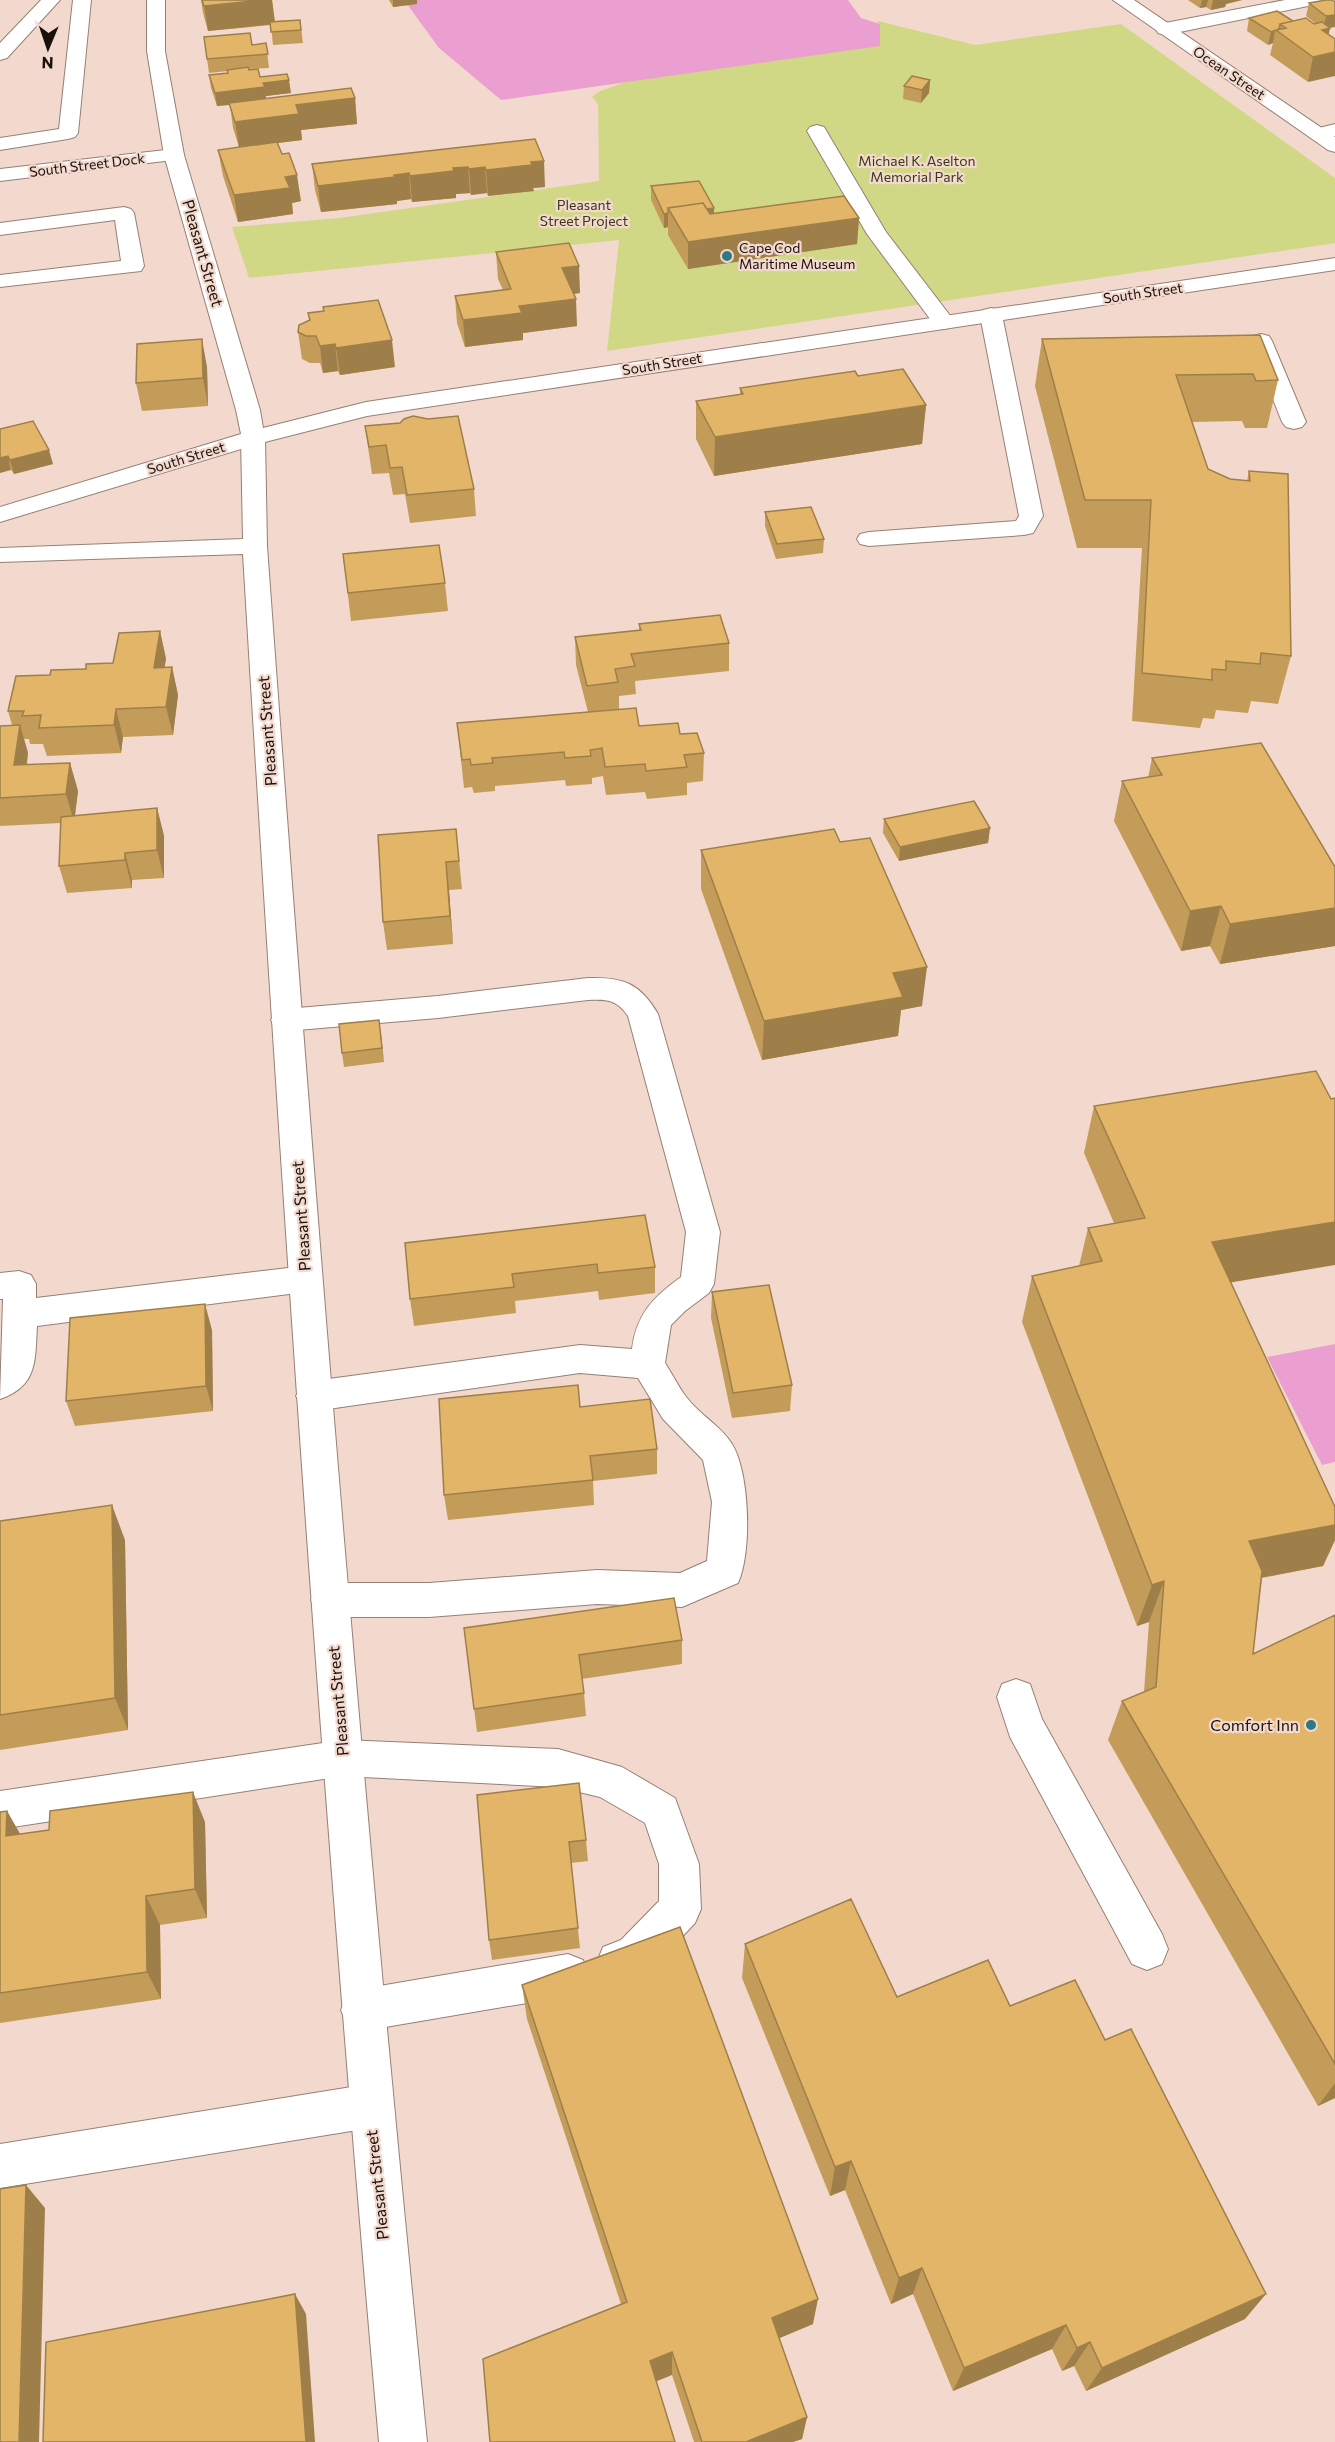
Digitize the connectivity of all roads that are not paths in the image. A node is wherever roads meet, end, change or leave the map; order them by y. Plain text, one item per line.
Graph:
1 (51, 0) edge
2 (82, 0) edge
3 (156, 0) edge
4 (1122, 0) edge
5 (1313, 0) edge
6 (1165, 29) junction
7 (0, 54) edge
8 (817, 131) dead end
9 (1326, 132) edge
10 (0, 144) edge
11 (1335, 146) edge
12 (174, 155) junction
13 (0, 175) edge
14 (0, 229) edge
15 (1335, 264) edge
16 (0, 281) edge
17 (991, 315) junction
18 (944, 322) junction
19 (1260, 340) edge
20 (1294, 422) dead end
21 (253, 438) junction
22 (0, 514) edge
23 (869, 539) dead end
24 (255, 546) junction
25 (0, 555) edge
26 (286, 1020) junction
27 (305, 1279) junction
28 (0, 1286) edge
29 (20, 1314) junction
30 (648, 1365) junction
31 (0, 1385) edge
32 (314, 1396) junction
33 (330, 1600) junction
34 (1016, 1697) dead end
35 (343, 1758) junction
36 (0, 1810) edge
37 (1147, 1949) dead end
38 (362, 2010) junction
39 (370, 2106) junction
40 (0, 2166) edge
41 (403, 2442) edge

1 - 7 main road
2 - 10 main road
3 - 12 main road, Pleasant Street
4 - 6 main road, Ocean Street
5 - 6 main road
6 - 9 main road, Ocean Street
8 - 18 main road
9 - 11 main road, Ocean Street
12 - 13 main road, South Street Dock
12 - 21 main road, Pleasant Street
14 - 16 main road
15 - 17 main road, South Street
17 - 18 main road, South Street
17 - 23 main road
18 - 21 main road, South Street
19 - 20 main road
21 - 22 main road, South Street
21 - 24 main road, Pleasant Street
24 - 25 main road
24 - 26 main road, Pleasant Street
26 - 27 main road, Pleasant Street
26 - 30 main road
27 - 29 main road
27 - 32 main road, Pleasant Street
28 - 29 main road
29 - 31 main road
30 - 32 main road
30 - 33 main road
32 - 33 main road, Pleasant Street
33 - 35 main road, Pleasant Street
34 - 37 main road
35 - 36 main road
35 - 38 main road, Pleasant Street
35 - 38 main road
38 - 39 main road, Pleasant Street
39 - 40 main road
39 - 41 main road, Pleasant Street

